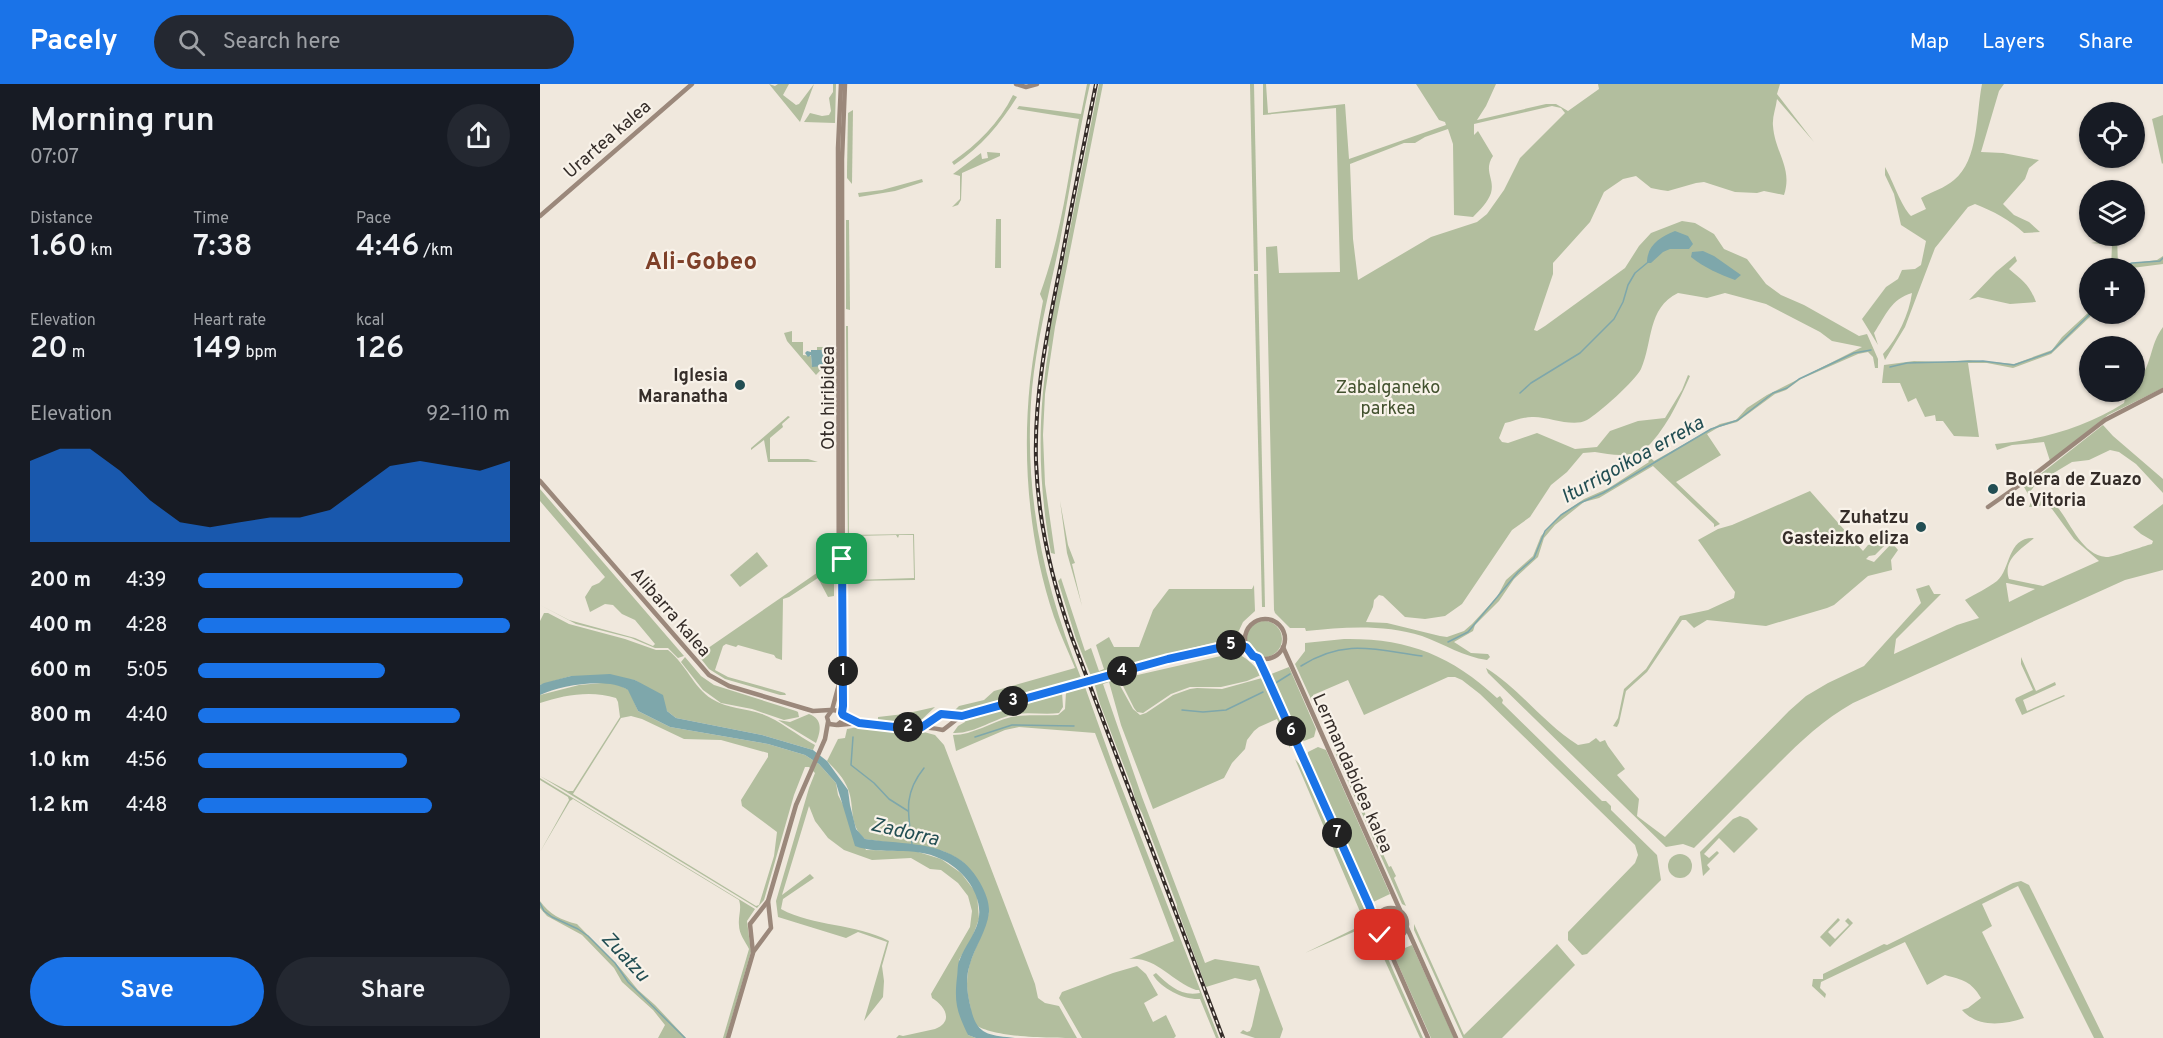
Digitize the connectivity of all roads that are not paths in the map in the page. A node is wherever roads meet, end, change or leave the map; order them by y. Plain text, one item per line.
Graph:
1 (692, 84) edge
2 (843, 84) edge
3 (1016, 84) edge
4 (1037, 84) edge
5 (540, 216) edge
6 (2163, 390) edge
7 (540, 481) edge
8 (1988, 507) dead end
9 (1244, 637) junction
10 (1232, 645) junction
11 (1246, 647) junction
12 (1283, 647) junction
13 (1258, 658) junction
14 (832, 710) junction
15 (813, 711) junction
16 (842, 714) junction
17 (946, 715) junction
18 (962, 716) junction
19 (935, 719) junction
20 (827, 721) junction
21 (859, 723) junction
22 (838, 725) junction
23 (950, 725) junction
24 (922, 727) junction
25 (937, 728) junction
26 (823, 742) junction
27 (768, 901) junction
28 (1400, 910) junction
29 (756, 916) junction
30 (1376, 921) junction
31 (771, 922) junction
32 (1407, 928) junction
33 (752, 933) junction
34 (765, 937) junction
35 (1384, 938) junction
36 (753, 953) junction
37 (728, 1038) edge
38 (1428, 1038) edge
39 (1456, 1038) edge

1 - 5 street, Urartea kalea
2 - 14 street, Oto hiribidea
2 - 16 street, Oto hiribidea
3 - 4 street
6 - 8 street
7 - 15 street, Alibarra kalea
9 - 10 street
9 - 11 street
9 - 12 street
10 - 11 street
10 - 18 street, bridge
11 - 13 street
12 - 13 street
12 - 28 street, Lermandabidea kalea
13 - 30 street
14 - 15 street, Alibarra kalea
14 - 16 street
14 - 20 street
15 - 20 street, Alibarra kalea
16 - 21 street
16 - 22 street
17 - 18 street
17 - 19 street
17 - 23 street
18 - 23 street
19 - 24 street
19 - 25 street
20 - 22 street
20 - 26 street
21 - 22 street
21 - 24 street
22 - 26 street
23 - 25 street
24 - 25 street
26 - 27 street
27 - 29 street
27 - 31 street
28 - 30 street
28 - 32 street
29 - 31 street
29 - 33 street
30 - 35 street
31 - 34 street
32 - 35 street
32 - 39 street
33 - 34 street
33 - 36 street
34 - 36 street
35 - 38 street
36 - 37 street

